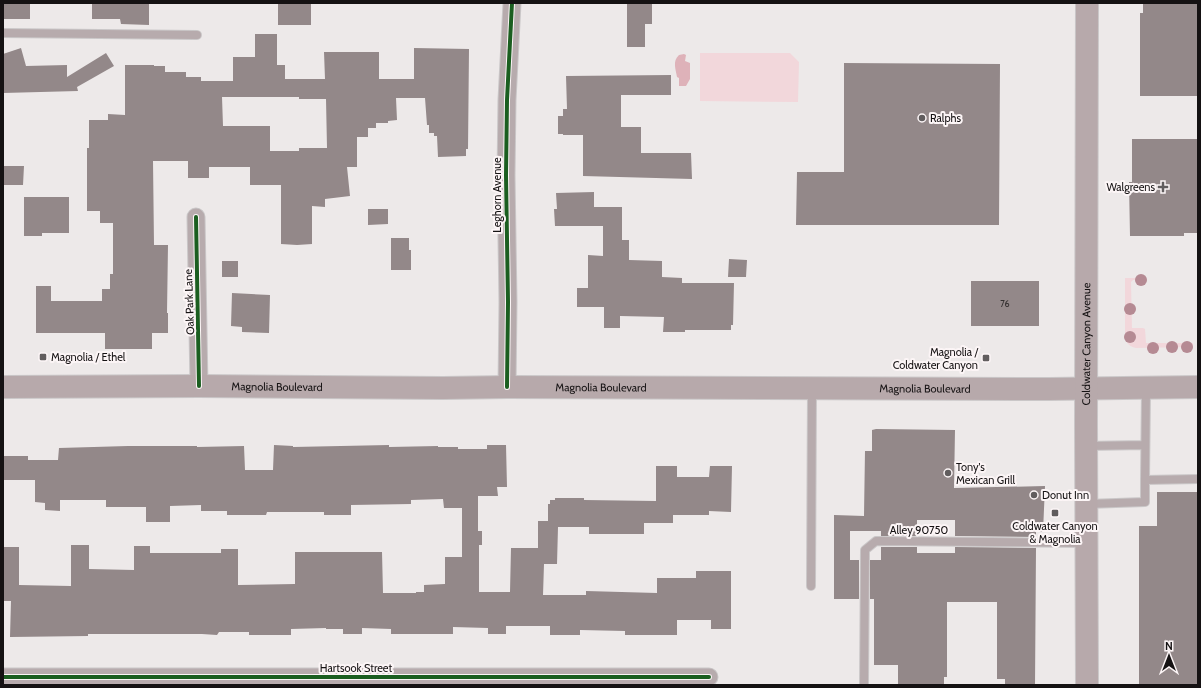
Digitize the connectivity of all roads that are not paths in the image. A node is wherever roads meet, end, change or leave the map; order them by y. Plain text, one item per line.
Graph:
1 (512, 3) edge
2 (1087, 3) edge
3 (3, 33) edge
4 (197, 35) dead end
5 (196, 217) dead end
6 (199, 386) junction
7 (3, 387) edge
8 (507, 387) junction
9 (1198, 387) edge
10 (1146, 388) junction
11 (812, 389) junction
12 (1087, 389) junction
13 (1145, 445) junction
14 (1086, 446) junction
15 (1145, 480) junction
16 (1198, 480) edge
17 (1086, 504) junction
18 (1087, 543) junction
19 (811, 586) dead end
20 (3, 676) edge
21 (710, 676) dead end
22 (864, 685) edge
23 (1087, 685) edge

1 - 8 street, Leghorn Avenue
2 - 12 main road, Coldwater Canyon Avenue
3 - 4 lane
5 - 6 street, Oak Park Lane
6 - 7 main road, Magnolia Boulevard
6 - 8 main road, Magnolia Boulevard
8 - 11 main road, Magnolia Boulevard
9 - 10 main road, Magnolia Boulevard
10 - 12 main road, Magnolia Boulevard
10 - 13 lane
11 - 12 main road, Magnolia Boulevard
11 - 19 lane
12 - 14 main road, Coldwater Canyon Avenue
13 - 14 lane
13 - 15 lane
14 - 17 main road, Coldwater Canyon Avenue
15 - 16 lane
15 - 17 lane
17 - 18 main road, Coldwater Canyon Avenue
18 - 22 lane, Alley 90750
18 - 23 main road, Coldwater Canyon Avenue
20 - 21 street, Hartsook Street

